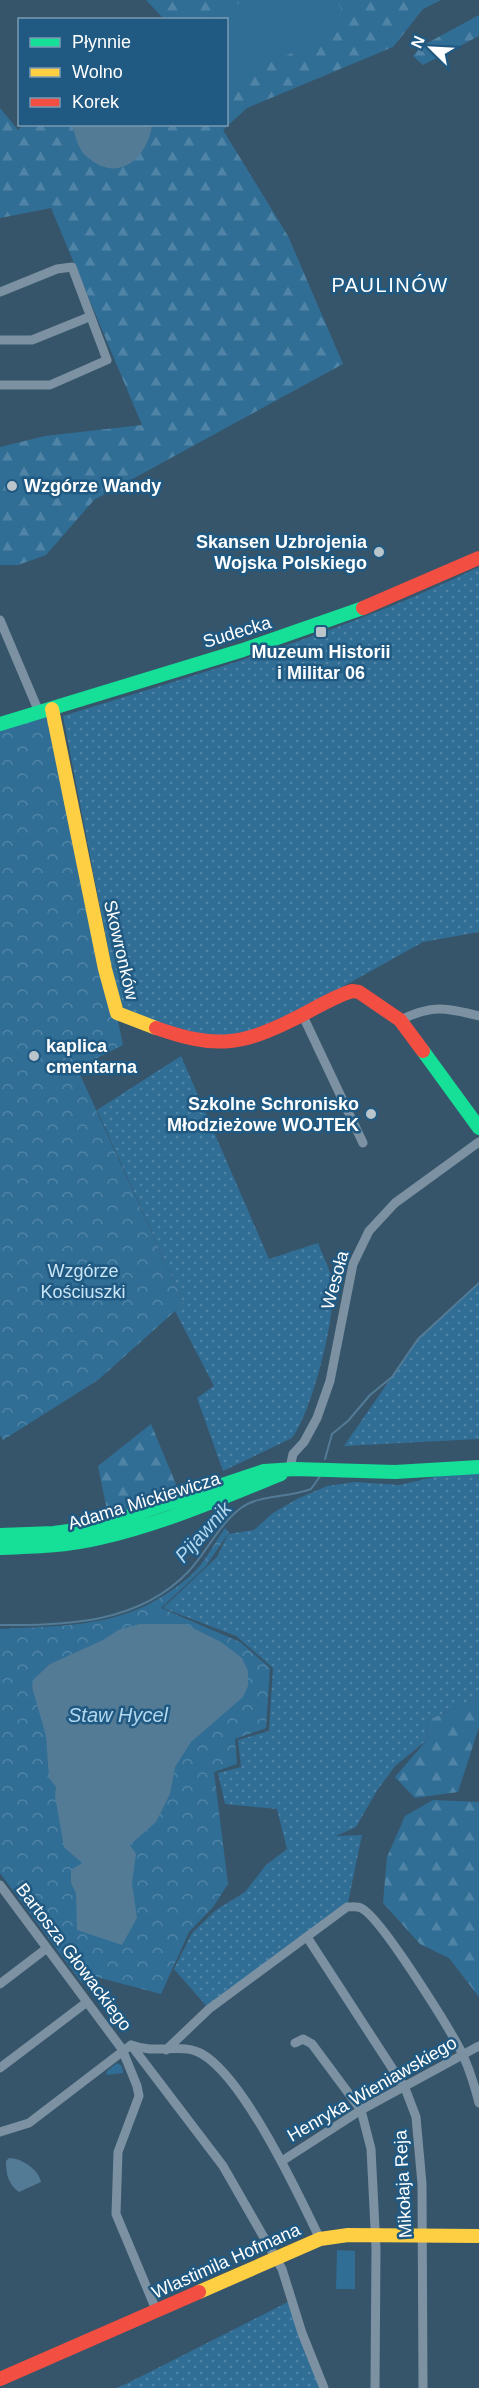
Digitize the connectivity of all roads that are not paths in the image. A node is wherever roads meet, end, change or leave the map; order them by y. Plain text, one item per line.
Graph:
1 (0, 292) edge
2 (89, 317) junction
3 (0, 340) edge
4 (0, 385) edge
5 (479, 558) edge
6 (0, 620) edge
7 (46, 711) junction
8 (0, 724) edge
9 (302, 1014) junction
10 (479, 1016) edge
11 (400, 1020) junction
12 (479, 1128) edge
13 (479, 1142) edge
14 (363, 1143) dead end
15 (479, 1467) edge
16 (295, 1469) junction
17 (0, 1535) edge
18 (0, 1548) edge
19 (0, 1885) edge
20 (307, 1937) junction
21 (47, 1948) junction
22 (0, 1984) edge
23 (87, 2002) junction
24 (295, 2043) dead end
25 (479, 2046) edge
26 (127, 2047) junction
27 (166, 2050) junction
28 (462, 2055) junction
29 (0, 2068) edge
30 (405, 2088) junction
31 (479, 2103) edge
32 (361, 2110) junction
33 (0, 2132) edge
34 (282, 2161) junction
35 (374, 2235) junction
36 (422, 2235) junction
37 (479, 2236) edge
38 (320, 2239) junction
39 (275, 2257) junction
40 (157, 2312) junction
41 (0, 2379) edge
42 (324, 2388) edge
43 (375, 2388) edge
44 (423, 2388) edge

1 - 2 street
2 - 3 street
2 - 4 street
5 - 7 street, Sudecka
6 - 7 street
7 - 8 street, Sudecka
7 - 9 street, Skowronków
9 - 11 street, Skowronków
9 - 14 street
10 - 11 street
11 - 12 street, Skowronków
13 - 16 street, Wesoła
15 - 16 street, Adama Mickiewicza
16 - 17 street, Adama Mickiewicza
16 - 18 street, Adama Mickiewicza
19 - 21 street, Bartosza Głowackiego
20 - 27 street
20 - 28 street
20 - 30 street, Mikołaja Reja
21 - 22 street
21 - 23 street, Bartosza Głowackiego
23 - 26 street, Bartosza Głowackiego
23 - 29 street
24 - 32 street
25 - 28 street, Henryka Wieniawskiego
26 - 27 street
26 - 33 street
26 - 39 street, Bartosza Głowackiego
26 - 40 street
27 - 34 street
28 - 30 street, Henryka Wieniawskiego
28 - 31 street
30 - 32 street, Henryka Wieniawskiego
30 - 36 street, Mikołaja Reja
32 - 34 street, Henryka Wieniawskiego
32 - 35 street
34 - 38 street
35 - 36 street, Wlastimila Hofmana
35 - 38 street, Wlastimila Hofmana
35 - 43 street
36 - 37 street, Wlastimila Hofmana
36 - 44 street, Mikołaja Reja
38 - 39 street, Wlastimila Hofmana
39 - 40 street, Wlastimila Hofmana
39 - 42 street, Bartosza Głowackiego
40 - 41 street, Wlastimila Hofmana

